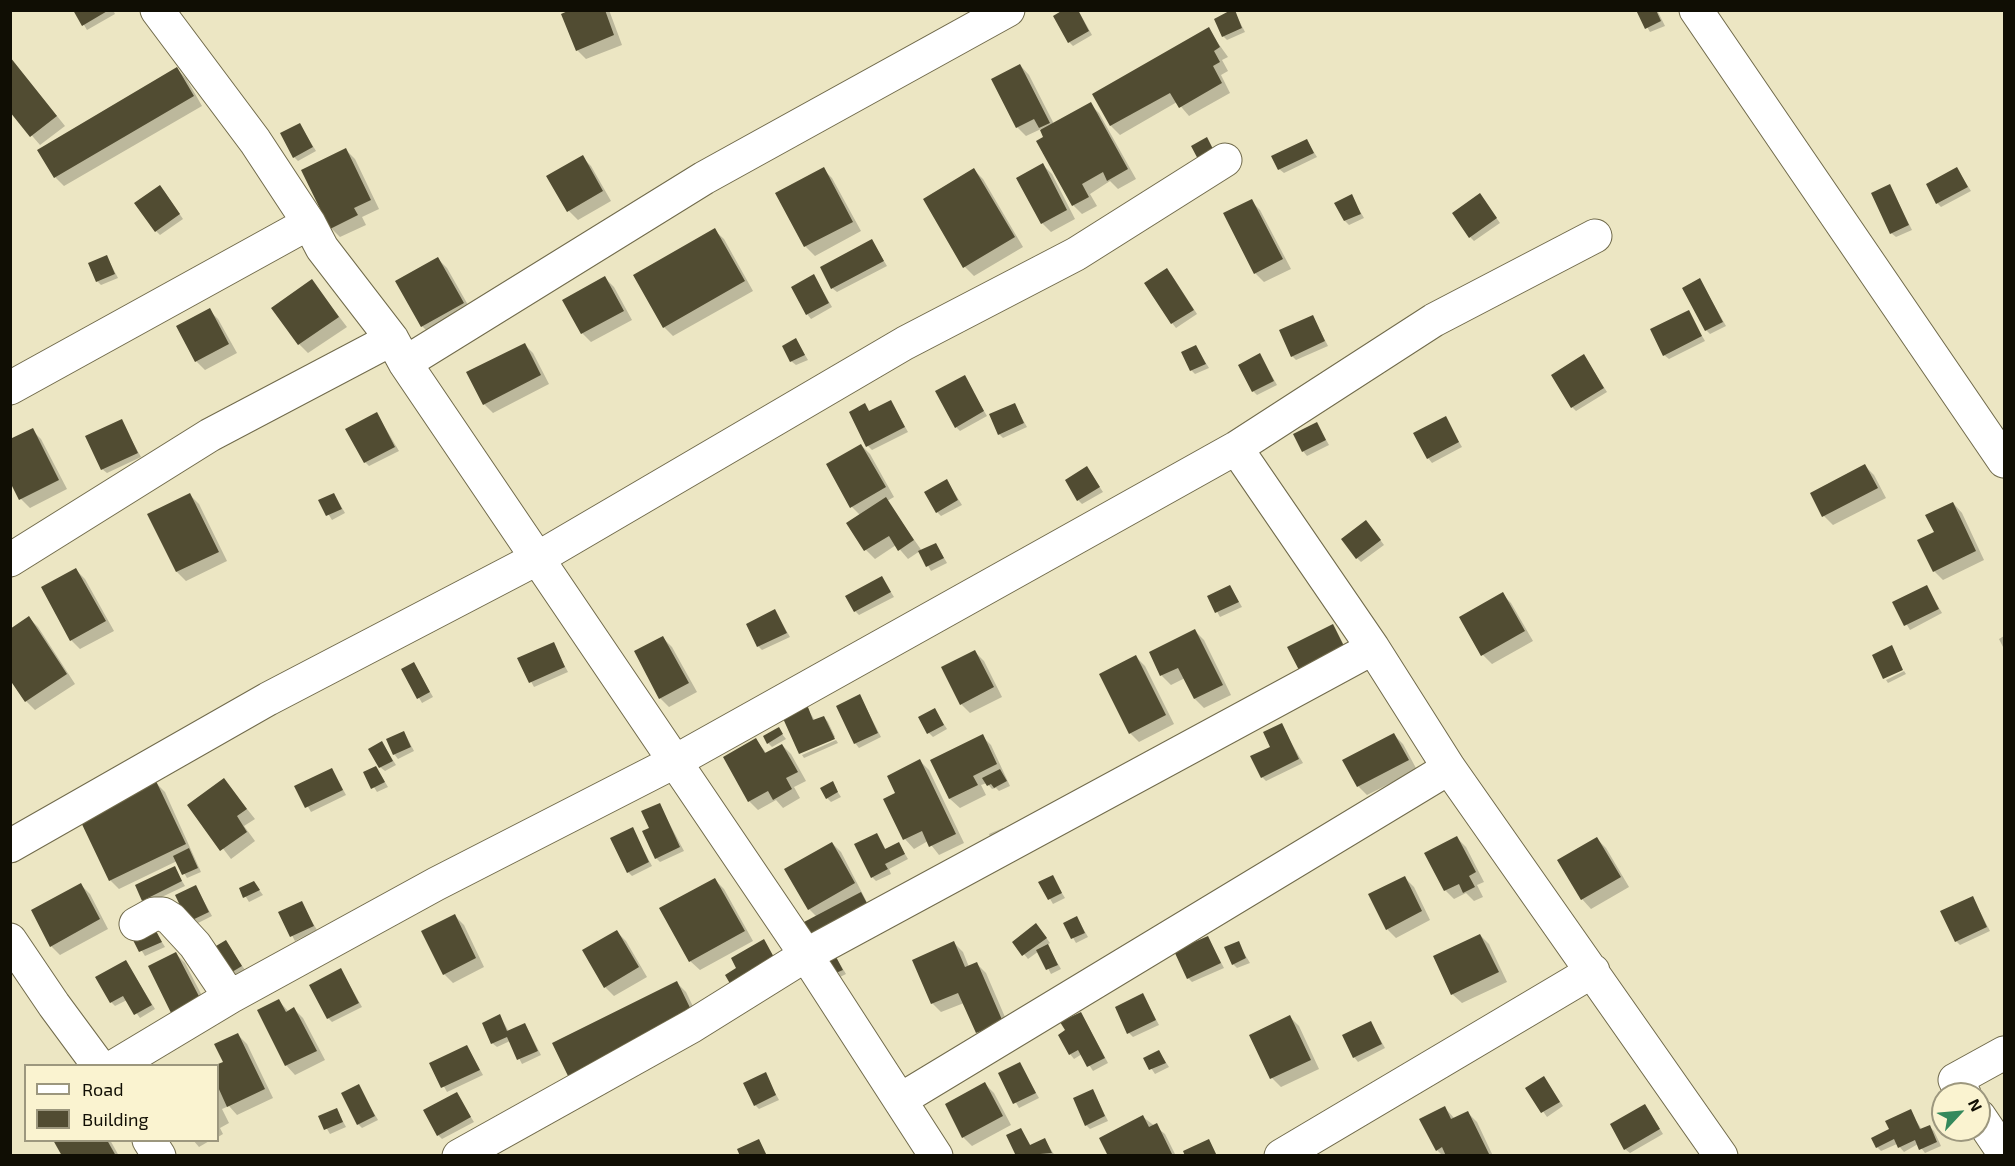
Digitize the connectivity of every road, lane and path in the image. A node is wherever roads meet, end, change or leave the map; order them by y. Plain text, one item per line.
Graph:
1 (157, 10) edge
2 (1008, 10) edge
3 (1696, 10) edge
4 (1225, 160) dead end
5 (309, 223) junction
6 (1594, 236) dead end
7 (399, 351) junction
8 (10, 388) edge
9 (1236, 448) junction
10 (2004, 461) edge
11 (538, 558) junction
12 (10, 560) edge
13 (1372, 648) junction
14 (674, 762) junction
15 (1449, 768) junction
16 (10, 846) edge
17 (136, 924) dead end
18 (10, 940) edge
19 (806, 955) junction
20 (1593, 972) junction
21 (230, 997) junction
22 (2004, 1053) edge
23 (98, 1064) edge
24 (117, 1064) edge
25 (1956, 1082) edge
26 (900, 1100) junction
27 (1991, 1134) edge
28 (150, 1142) edge
29 (2004, 1153) edge
30 (159, 1155) edge
31 (459, 1155) edge
32 (936, 1155) edge
33 (1281, 1155) edge
34 (1721, 1155) edge

1 - 5 street
2 - 7 street
3 - 10 street
4 - 11 street
5 - 7 street
5 - 8 street
6 - 9 street
7 - 11 street
7 - 12 street
9 - 13 street
9 - 14 street
11 - 14 street
11 - 16 street
13 - 15 street
13 - 19 street
14 - 19 street
14 - 21 street
15 - 20 street
15 - 26 street
17 - 21 street
18 - 23 street
19 - 26 street
19 - 31 street
20 - 33 street
20 - 34 street
21 - 24 street
22 - 25 street
26 - 32 street
27 - 29 street
28 - 30 street

